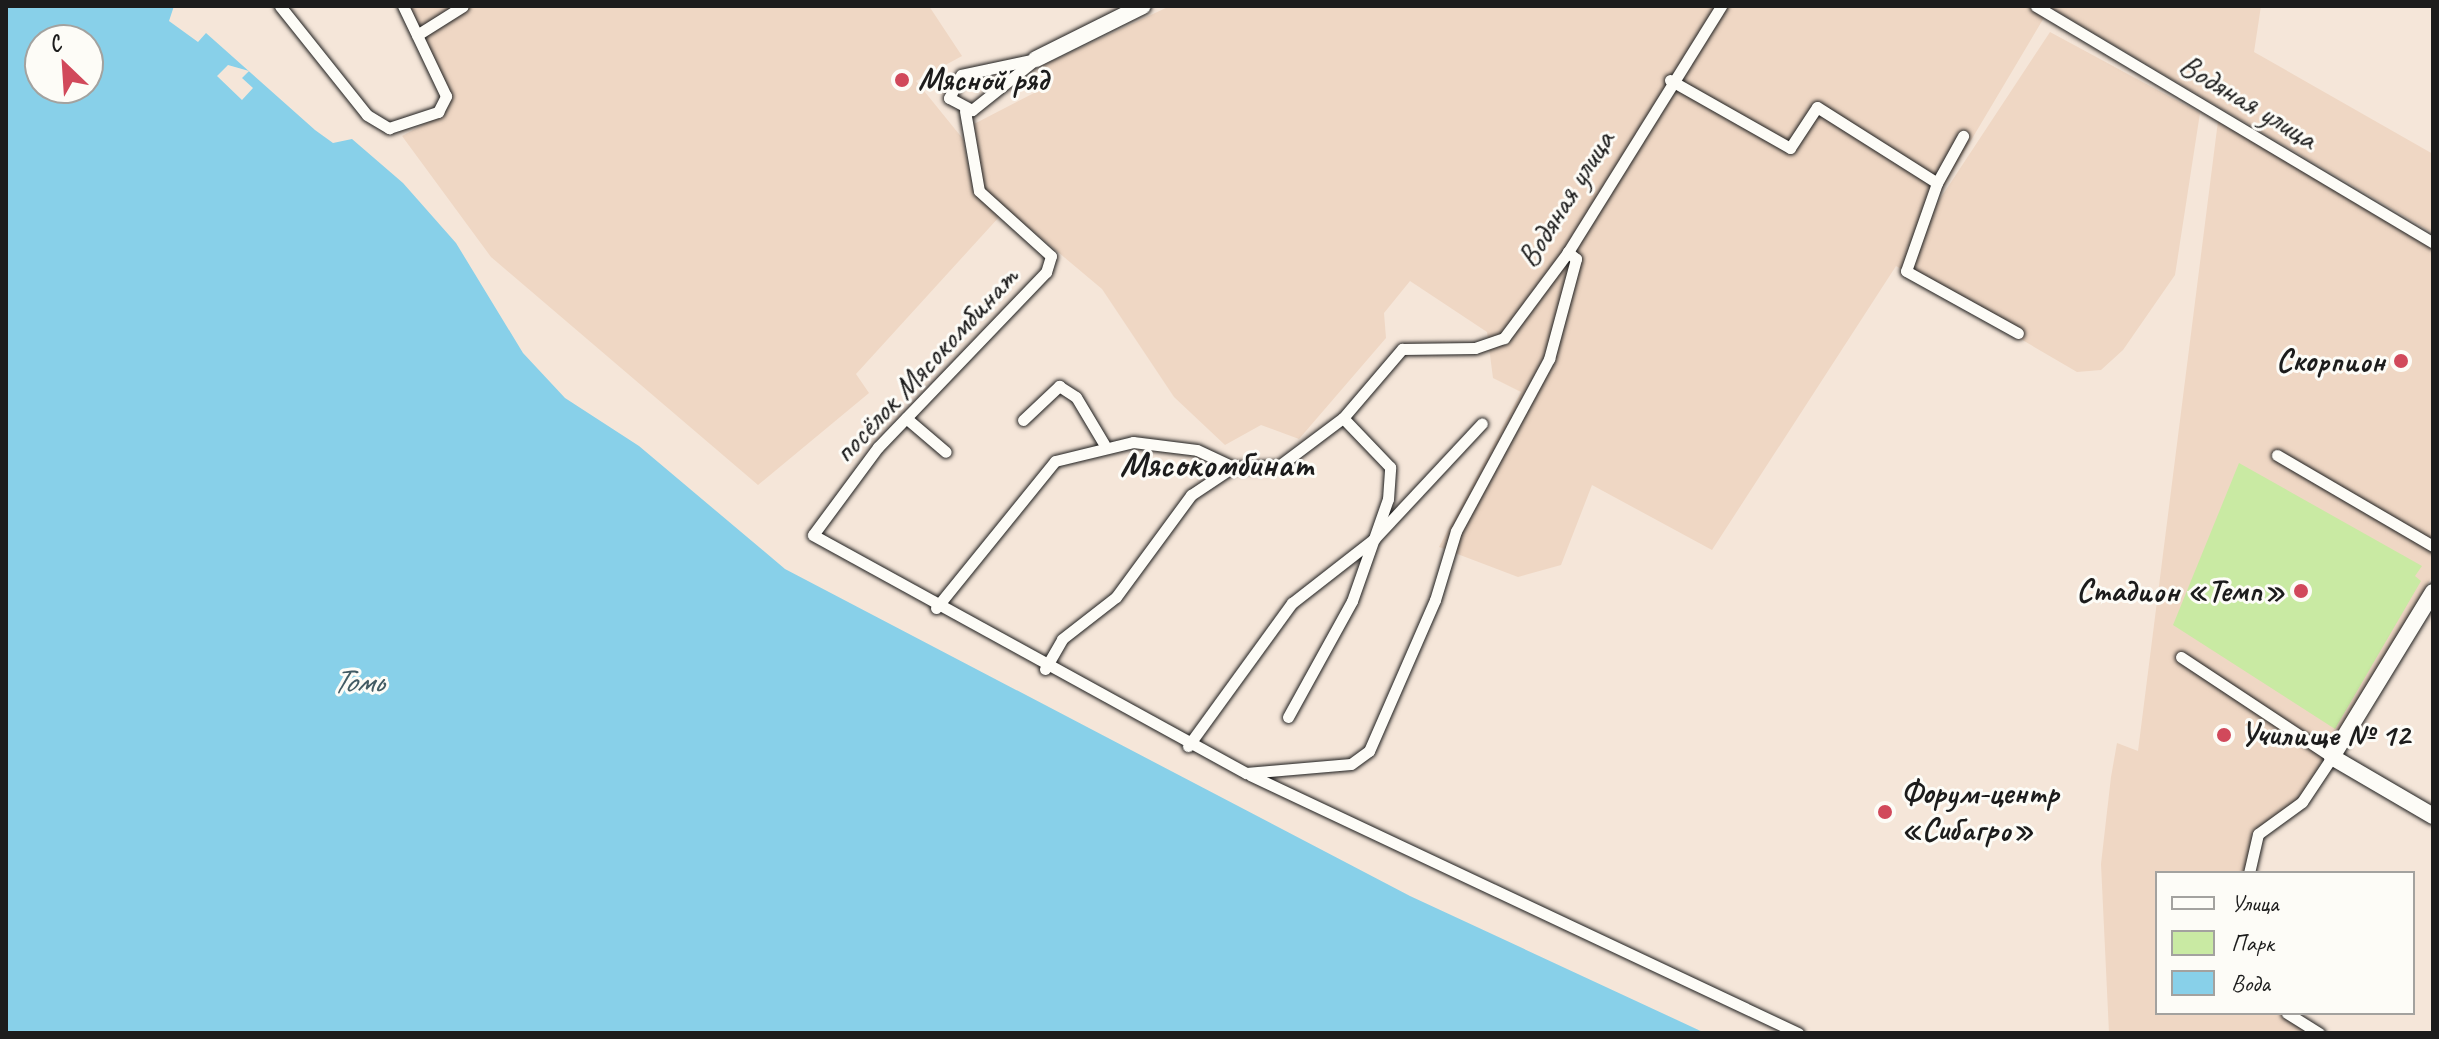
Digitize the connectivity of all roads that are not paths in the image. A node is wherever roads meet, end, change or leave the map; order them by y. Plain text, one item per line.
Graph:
1 (280, 6) edge
2 (403, 6) edge
3 (463, 6) edge
4 (1143, 6) edge
5 (1721, 6) edge
6 (2036, 6) edge
7 (417, 35) junction
8 (1036, 59) junction
9 (1670, 80) junction
10 (965, 111) junction
11 (1963, 136) dead end
12 (1937, 183) junction
13 (2433, 243) edge
14 (1568, 252) junction
15 (2018, 333) dead end
16 (906, 418) junction
17 (1343, 418) junction
18 (1023, 420) dead end
19 (1482, 423) dead end
20 (1104, 444) junction
21 (946, 452) dead end
22 (2277, 455) dead end
23 (1233, 467) junction
24 (1374, 539) junction
25 (2433, 546) edge
26 (2433, 592) edge
27 (936, 608) junction
28 (2181, 657) dead end
29 (1045, 669) junction
30 (1288, 717) dead end
31 (1188, 746) junction
32 (2332, 757) junction
33 (1246, 773) junction
34 (2433, 816) edge
35 (2249, 871) edge
36 (2290, 1015) edge
37 (1798, 1033) edge
38 (2319, 1033) edge

1 - 7 street
2 - 7 street
3 - 7 street
4 - 8 street
5 - 9 street, Водяная улица
6 - 13 street, Водяная улица
8 - 10 street
8 - 10 street
9 - 12 street
9 - 14 street, Водяная улица
10 - 16 street, посёлок Мясокомбинат
11 - 12 street
12 - 15 street
14 - 17 street, Водяная улица
14 - 33 street, посёлок Мясокомбинат
16 - 21 street
16 - 27 street, посёлок Мясокомбинат
17 - 23 street
17 - 24 street
18 - 20 street
19 - 24 street
20 - 23 street
20 - 27 street
22 - 25 street
23 - 29 street
24 - 30 street
24 - 31 street
26 - 32 street
27 - 29 street, посёлок Мясокомбинат
28 - 32 street
29 - 31 street, посёлок Мясокомбинат
31 - 33 street, посёлок Мясокомбинат
32 - 34 street
32 - 35 street
33 - 37 street
36 - 38 street

